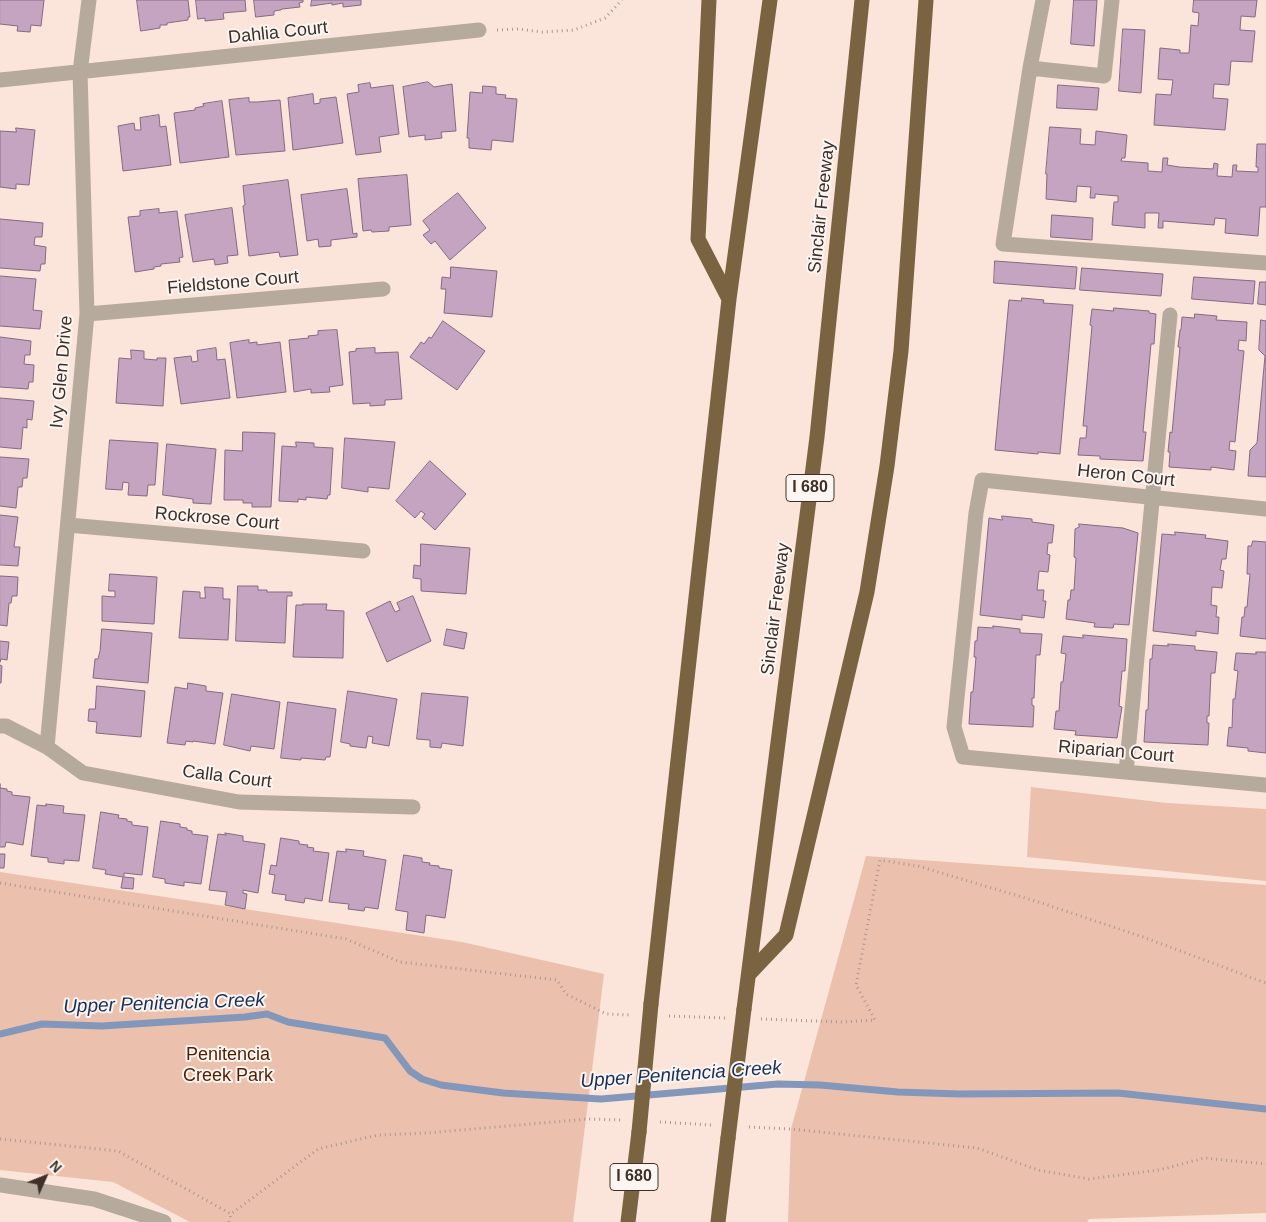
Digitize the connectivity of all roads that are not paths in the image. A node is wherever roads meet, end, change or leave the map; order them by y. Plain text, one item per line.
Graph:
1 (89, 0) edge
2 (709, 0) edge
3 (770, 0) edge
4 (862, 0) edge
5 (926, 0) edge
6 (937, 0) edge
7 (1043, 0) edge
8 (1112, 0) edge
9 (479, 30) road end
10 (1030, 68) junction
11 (80, 72) junction
12 (0, 80) edge
13 (920, 86) junction
14 (1266, 263) edge
15 (383, 289) dead end
16 (730, 299) junction
17 (87, 314) junction
18 (1170, 315) dead end
19 (1151, 497) junction
20 (1266, 509) edge
21 (68, 525) junction
22 (363, 551) dead end
23 (0, 726) edge
24 (47, 747) junction
25 (963, 757) joint
26 (1126, 772) junction
27 (1266, 785) edge
28 (413, 807) dead end
29 (749, 974) junction
30 (0, 1185) edge
31 (164, 1222) edge
32 (628, 1222) edge
33 (718, 1222) edge

1 - 11 street, Ivy Glen Drive
2 - 16 highway
3 - 16 highway, I 680
4 - 29 highway, Sinclair Freeway / I 680
5 - 13 highway
6 - 13 highway
7 - 10 street
8 - 10 street
9 - 11 street, Dahlia Court
10 - 14 street
11 - 12 street, Dahlia Court
11 - 17 street, Ivy Glen Drive
13 - 29 highway
15 - 17 street, Fieldstone Court
16 - 32 highway, I 680, bridge
17 - 21 street, Ivy Glen Drive
18 - 19 street
19 - 20 street, Heron Court
19 - 25 street, Heron Court
19 - 26 street
21 - 22 street, Rockrose Court
21 - 24 street, Ivy Glen Drive
23 - 24 street, Calla Court
24 - 28 street, Calla Court
25 - 26 street, Riparian Court
26 - 27 street, Riparian Court
29 - 33 highway, Sinclair Freeway / I 680, bridge
30 - 31 street

